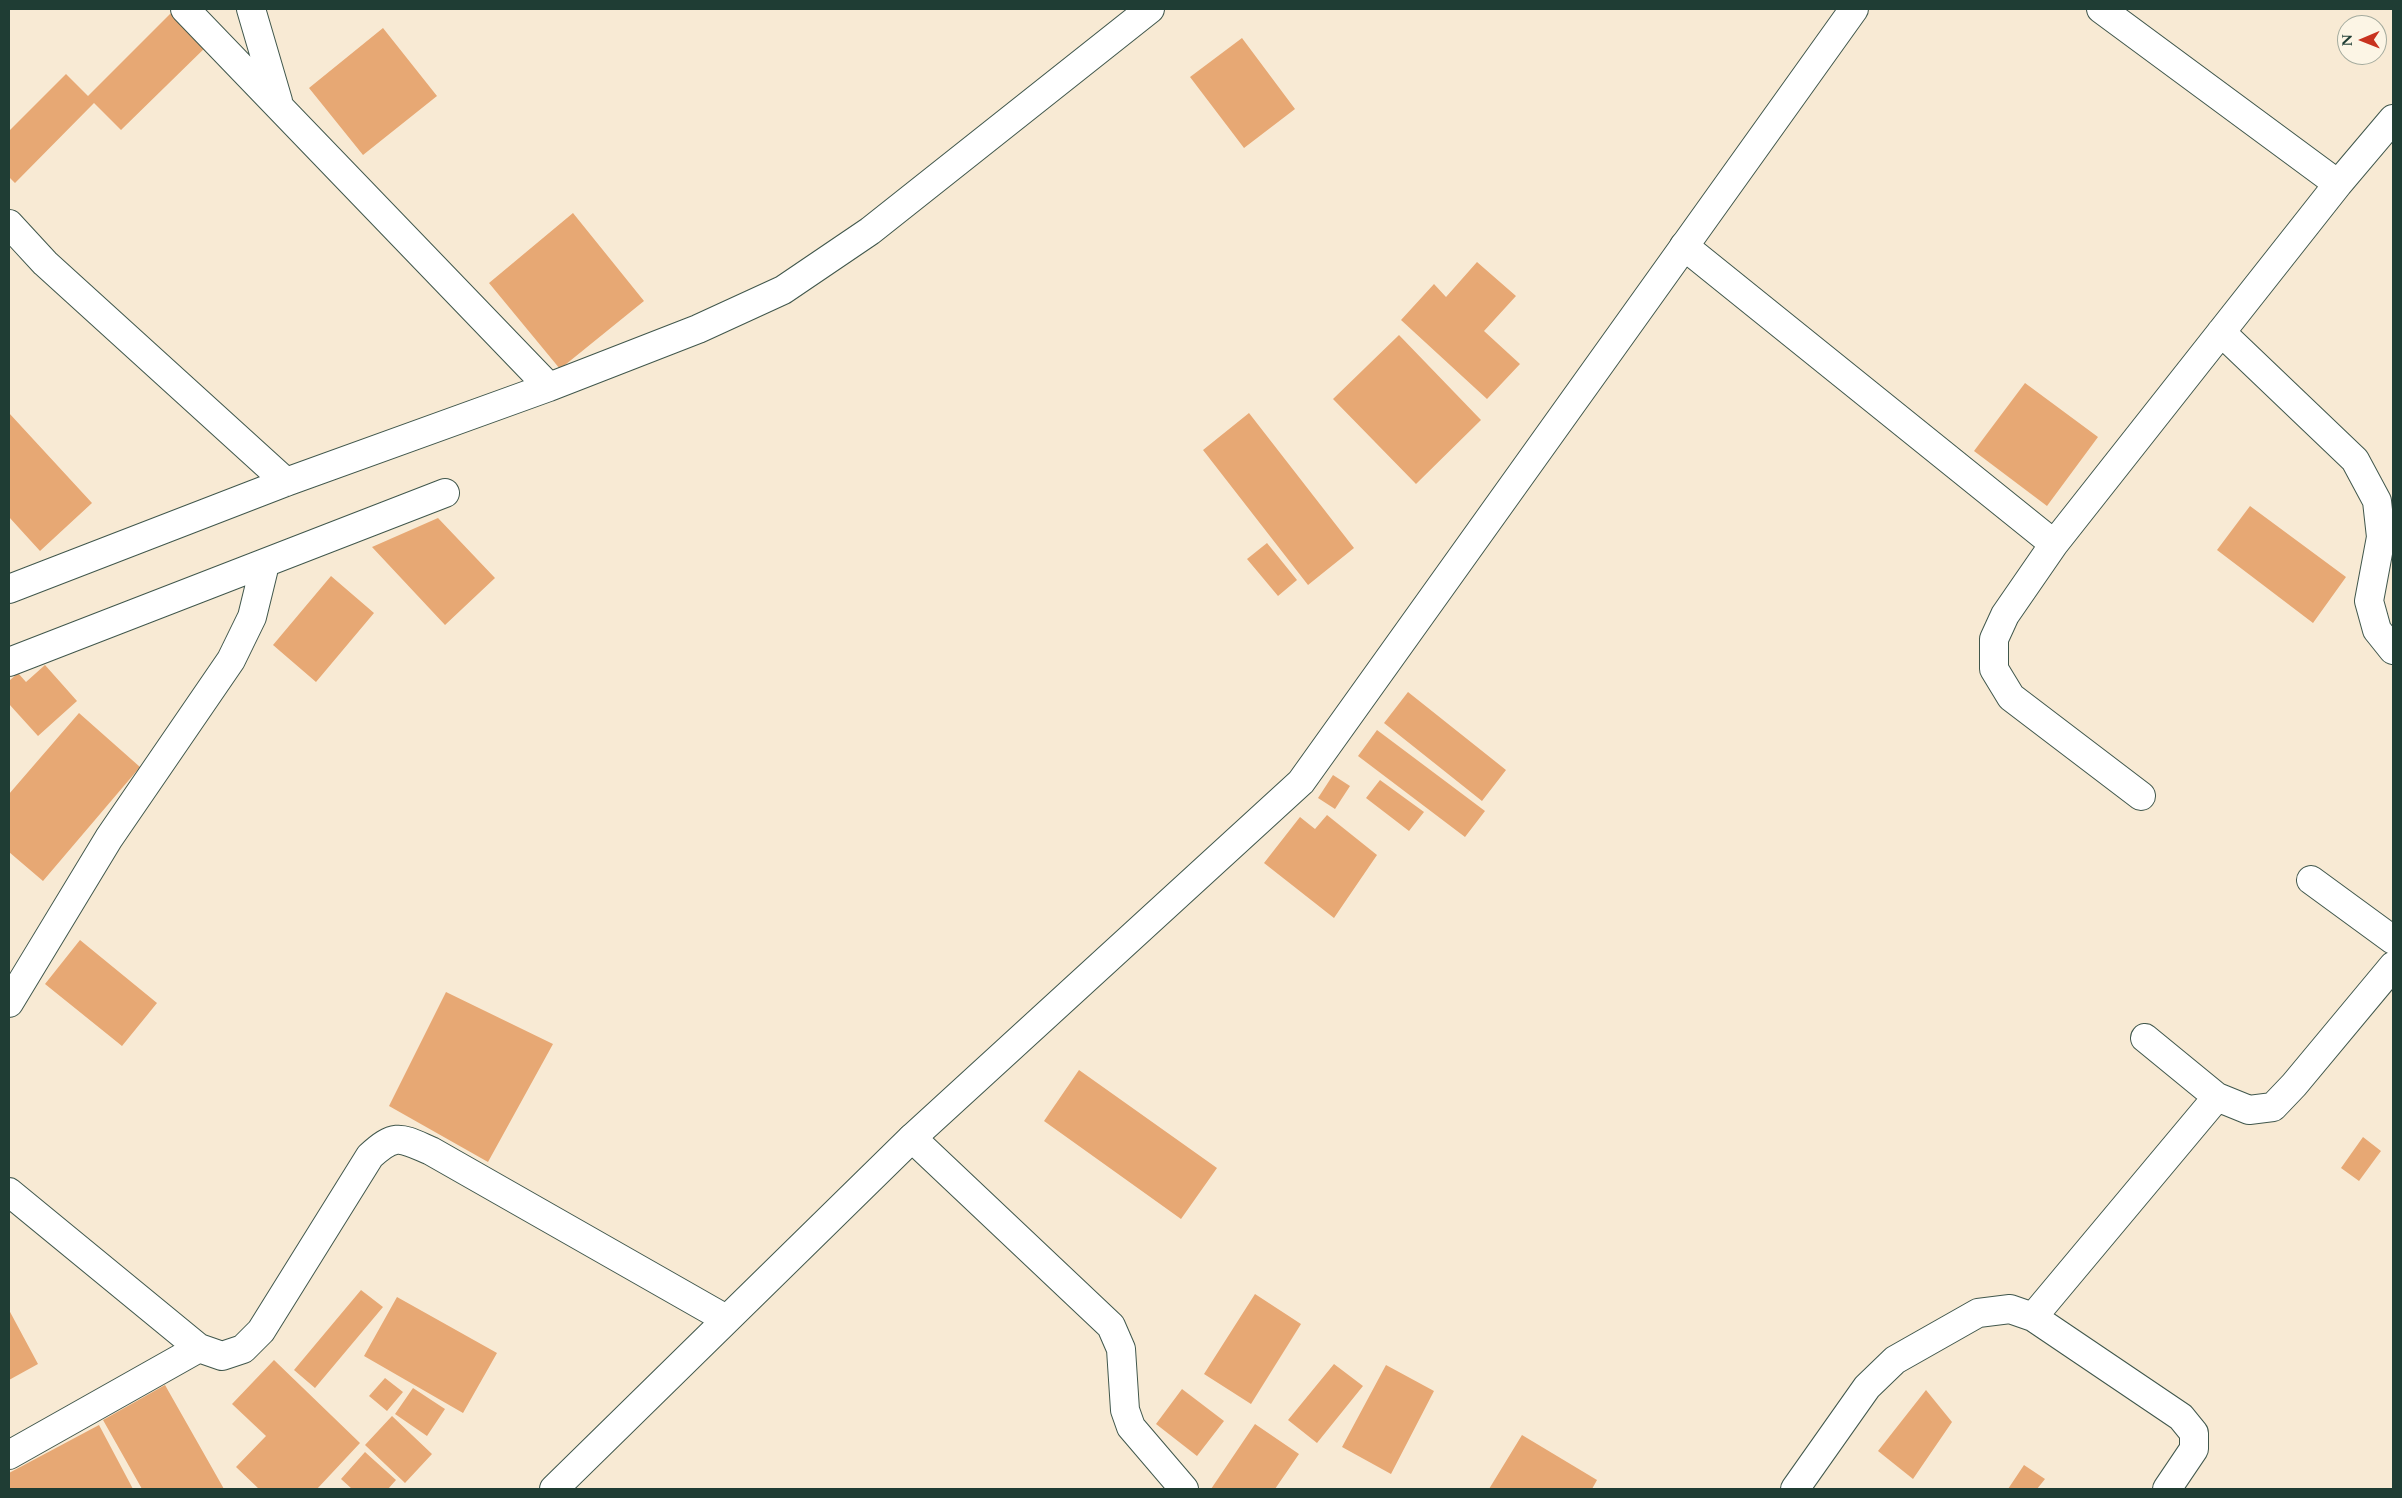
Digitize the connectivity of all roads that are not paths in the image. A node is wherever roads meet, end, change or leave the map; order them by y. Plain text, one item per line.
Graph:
1 (185, 9) edge
2 (251, 9) edge
3 (1150, 9) edge
4 (1854, 9) edge
5 (2101, 9) edge
6 (279, 105) junction
7 (2393, 118) edge
8 (2338, 184) junction
9 (9, 224) edge
10 (1684, 246) junction
11 (2222, 332) junction
12 (549, 388) junction
13 (286, 482) junction
14 (445, 493) dead end
15 (2054, 544) junction
16 (265, 564) junction
17 (9, 589) edge
18 (2393, 650) edge
19 (9, 662) edge
20 (2141, 796) dead end
21 (2311, 880) dead end
22 (2393, 940) edge
23 (2393, 966) edge
24 (9, 1003) edge
25 (2145, 1038) dead end
26 (2217, 1097) junction
27 (912, 1138) junction
28 (9, 1192) edge
29 (2033, 1317) junction
30 (726, 1319) junction
31 (199, 1348) junction
32 (9, 1456) edge
33 (554, 1489) edge
34 (1184, 1489) edge
35 (1795, 1489) edge
36 (2167, 1489) edge

1 - 6 street
2 - 6 street
3 - 12 street
4 - 10 street
5 - 8 street
6 - 12 street
7 - 8 street
8 - 11 street
9 - 13 street
10 - 15 street
10 - 27 street
11 - 15 street
11 - 18 street
12 - 13 street
13 - 17 street
14 - 16 street
15 - 20 street
16 - 19 street
16 - 24 street
21 - 22 street
23 - 26 street
25 - 26 street
26 - 29 street
27 - 30 street
27 - 34 street
28 - 31 street
29 - 35 street
29 - 36 street
30 - 31 street
30 - 33 street
31 - 32 street

